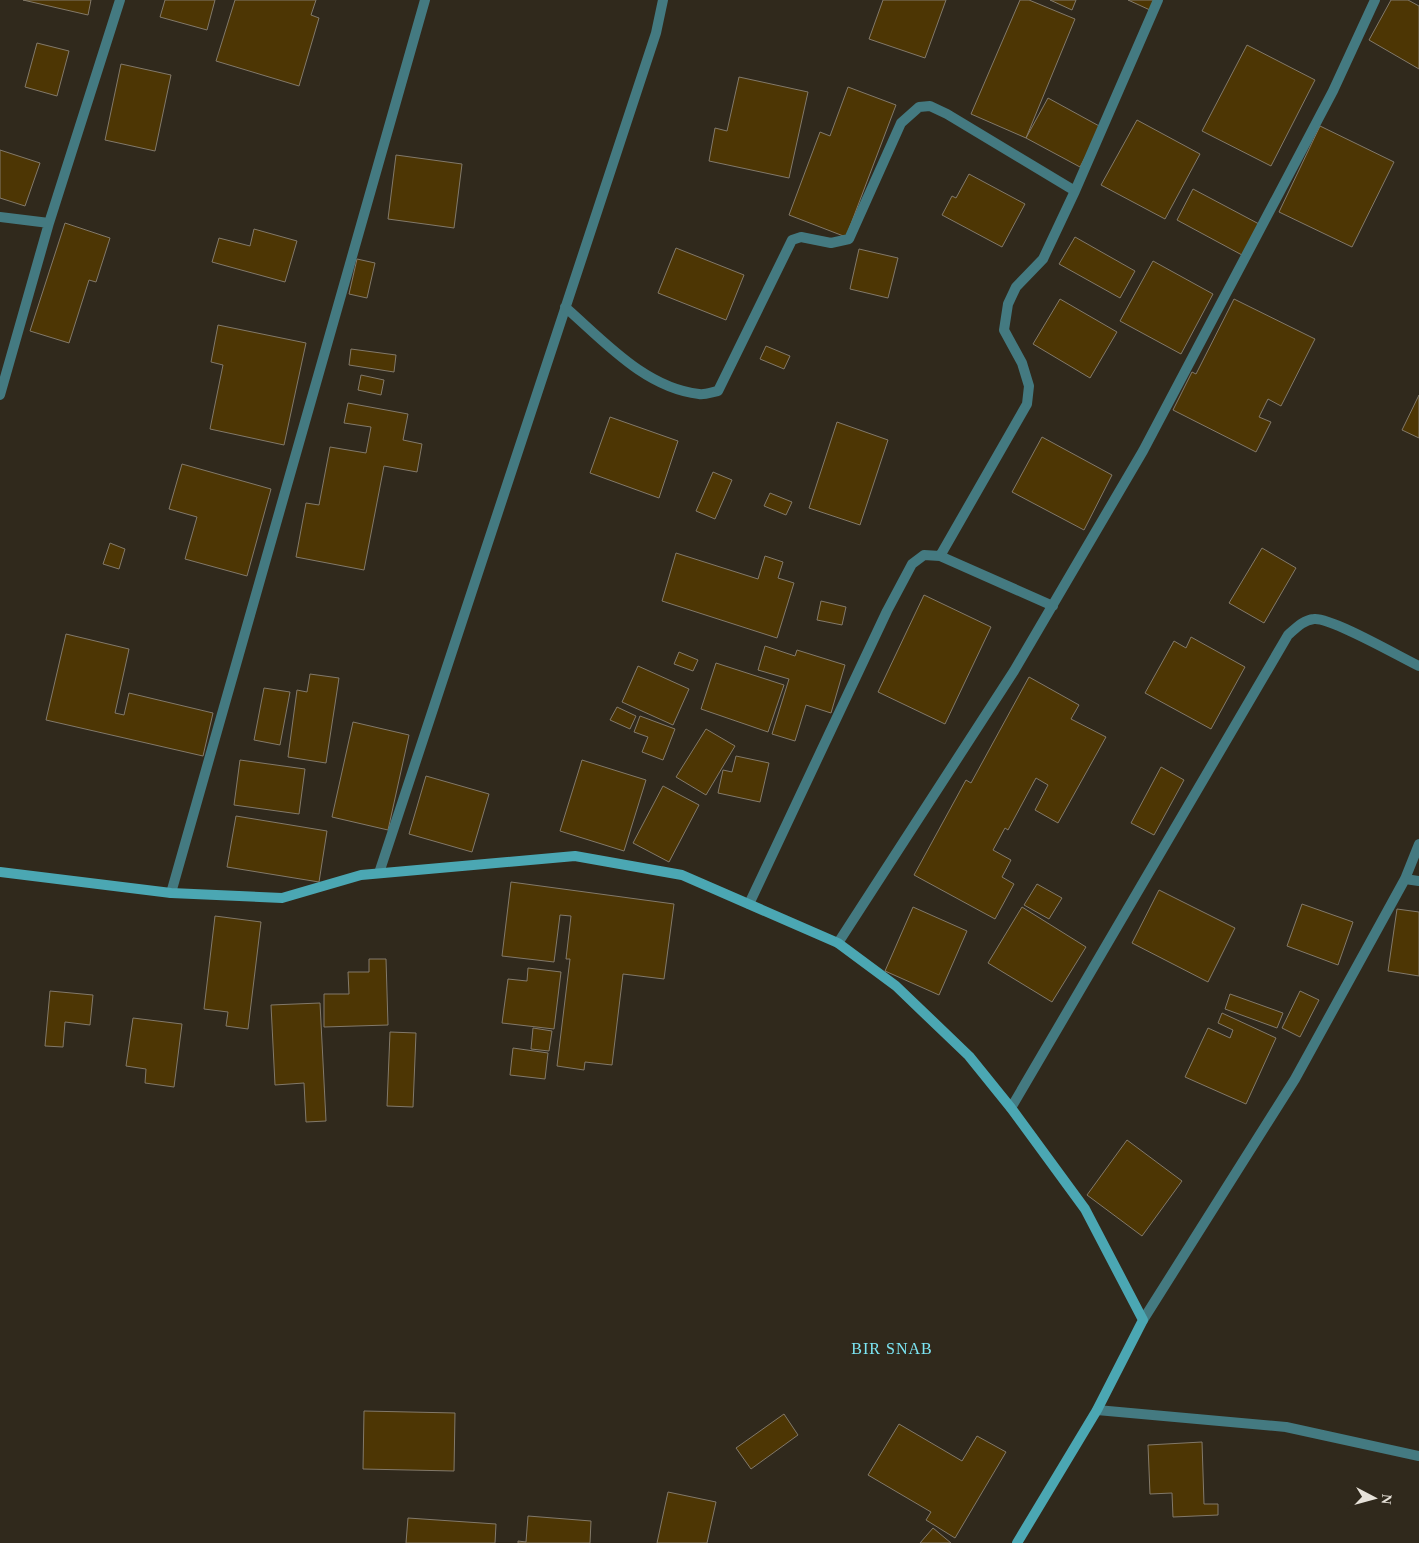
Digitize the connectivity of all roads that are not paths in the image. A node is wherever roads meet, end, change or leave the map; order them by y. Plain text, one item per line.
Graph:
1 (120, 0) edge
2 (424, 0) edge
3 (663, 0) edge
4 (1158, 0) edge
5 (1376, 0) edge
6 (1076, 192) junction
7 (0, 217) edge
8 (49, 223) junction
9 (565, 307) junction
10 (0, 395) edge
11 (940, 556) junction
12 (1053, 606) junction
13 (1419, 666) edge
14 (1419, 844) edge
15 (0, 872) edge
16 (379, 873) junction
17 (1405, 879) junction
18 (1419, 881) edge
19 (171, 893) junction
20 (749, 904) junction
21 (838, 944) junction
22 (1011, 1108) junction
23 (1143, 1320) junction
24 (1097, 1410) junction
25 (1419, 1456) edge
26 (1017, 1543) edge

1 - 8 street
2 - 19 street
3 - 9 street
4 - 6 street
5 - 12 street
6 - 9 street
6 - 11 street
7 - 8 street
8 - 10 street
9 - 16 street
11 - 12 street
11 - 20 street
12 - 21 street
13 - 22 street
14 - 17 street
15 - 19 street
16 - 19 street
16 - 20 street
17 - 18 street
17 - 23 street
20 - 21 street
21 - 22 street
22 - 23 street
23 - 24 street
24 - 25 street
24 - 26 street

